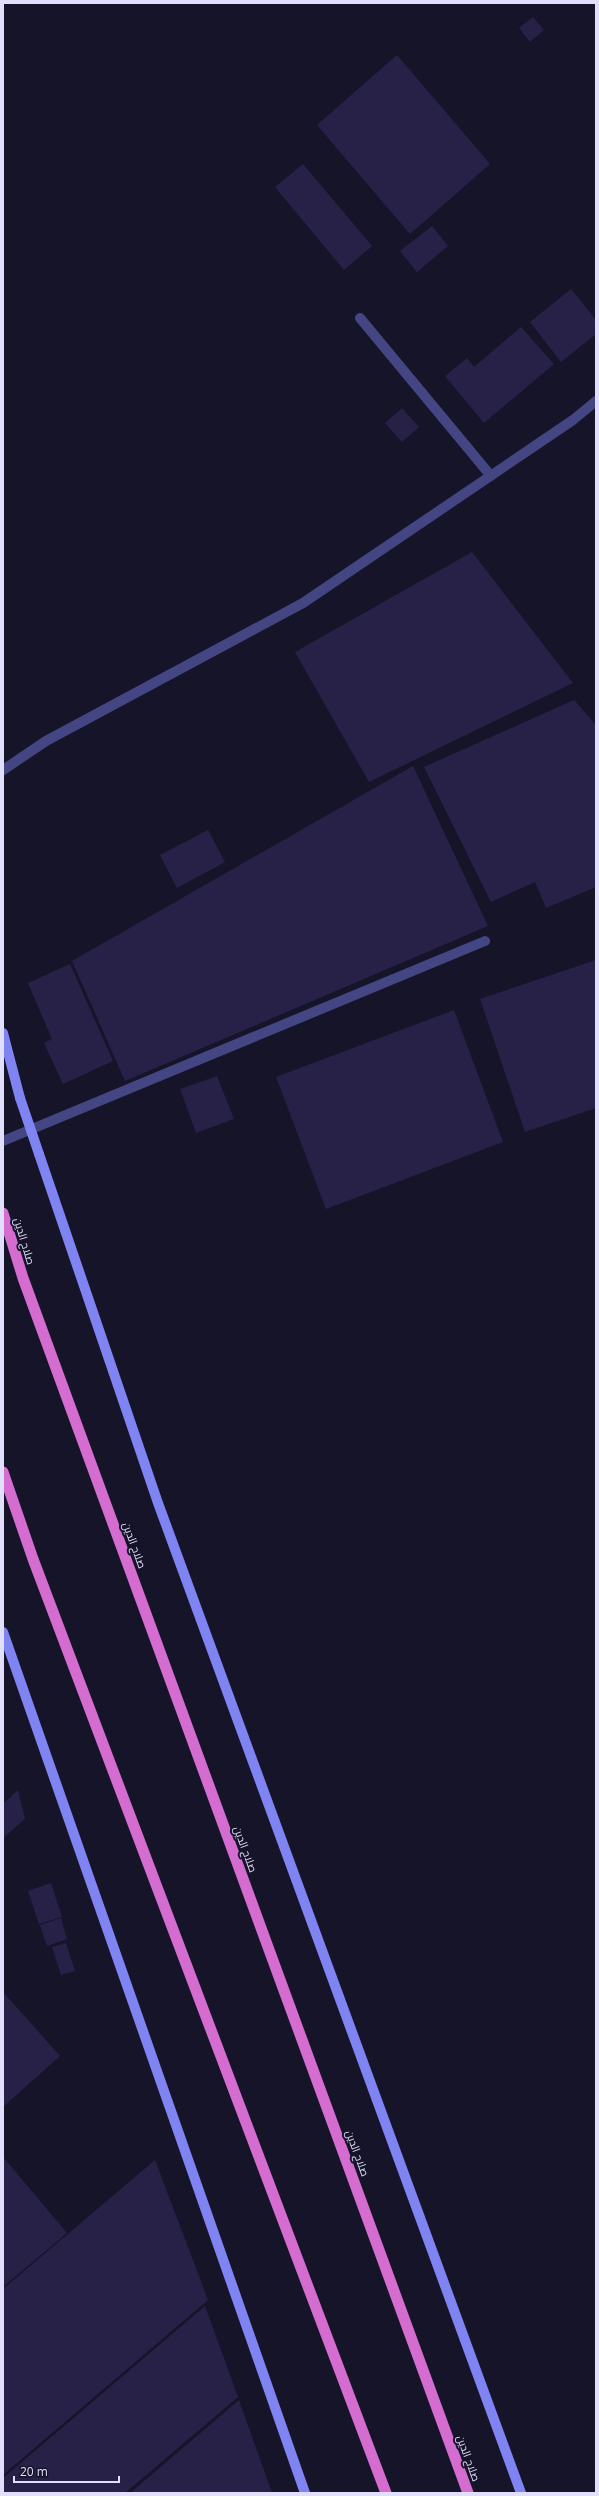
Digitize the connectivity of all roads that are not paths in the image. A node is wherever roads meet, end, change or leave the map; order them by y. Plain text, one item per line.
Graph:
1 (360, 318) dead end
2 (596, 401) edge
3 (491, 476) junction
4 (3, 770) edge
5 (485, 941) dead end
6 (3, 1033) edge
7 (3, 1141) edge
8 (3, 1214) edge
9 (3, 1472) edge
10 (3, 1632) edge
11 (305, 2493) edge
12 (386, 2493) edge
13 (468, 2493) edge
14 (521, 2493) edge

1 - 3 street
2 - 3 street
3 - 4 street
5 - 7 street
6 - 14 main road, bridge
8 - 13 highway, صلاح الدين
9 - 12 highway
10 - 11 main road

